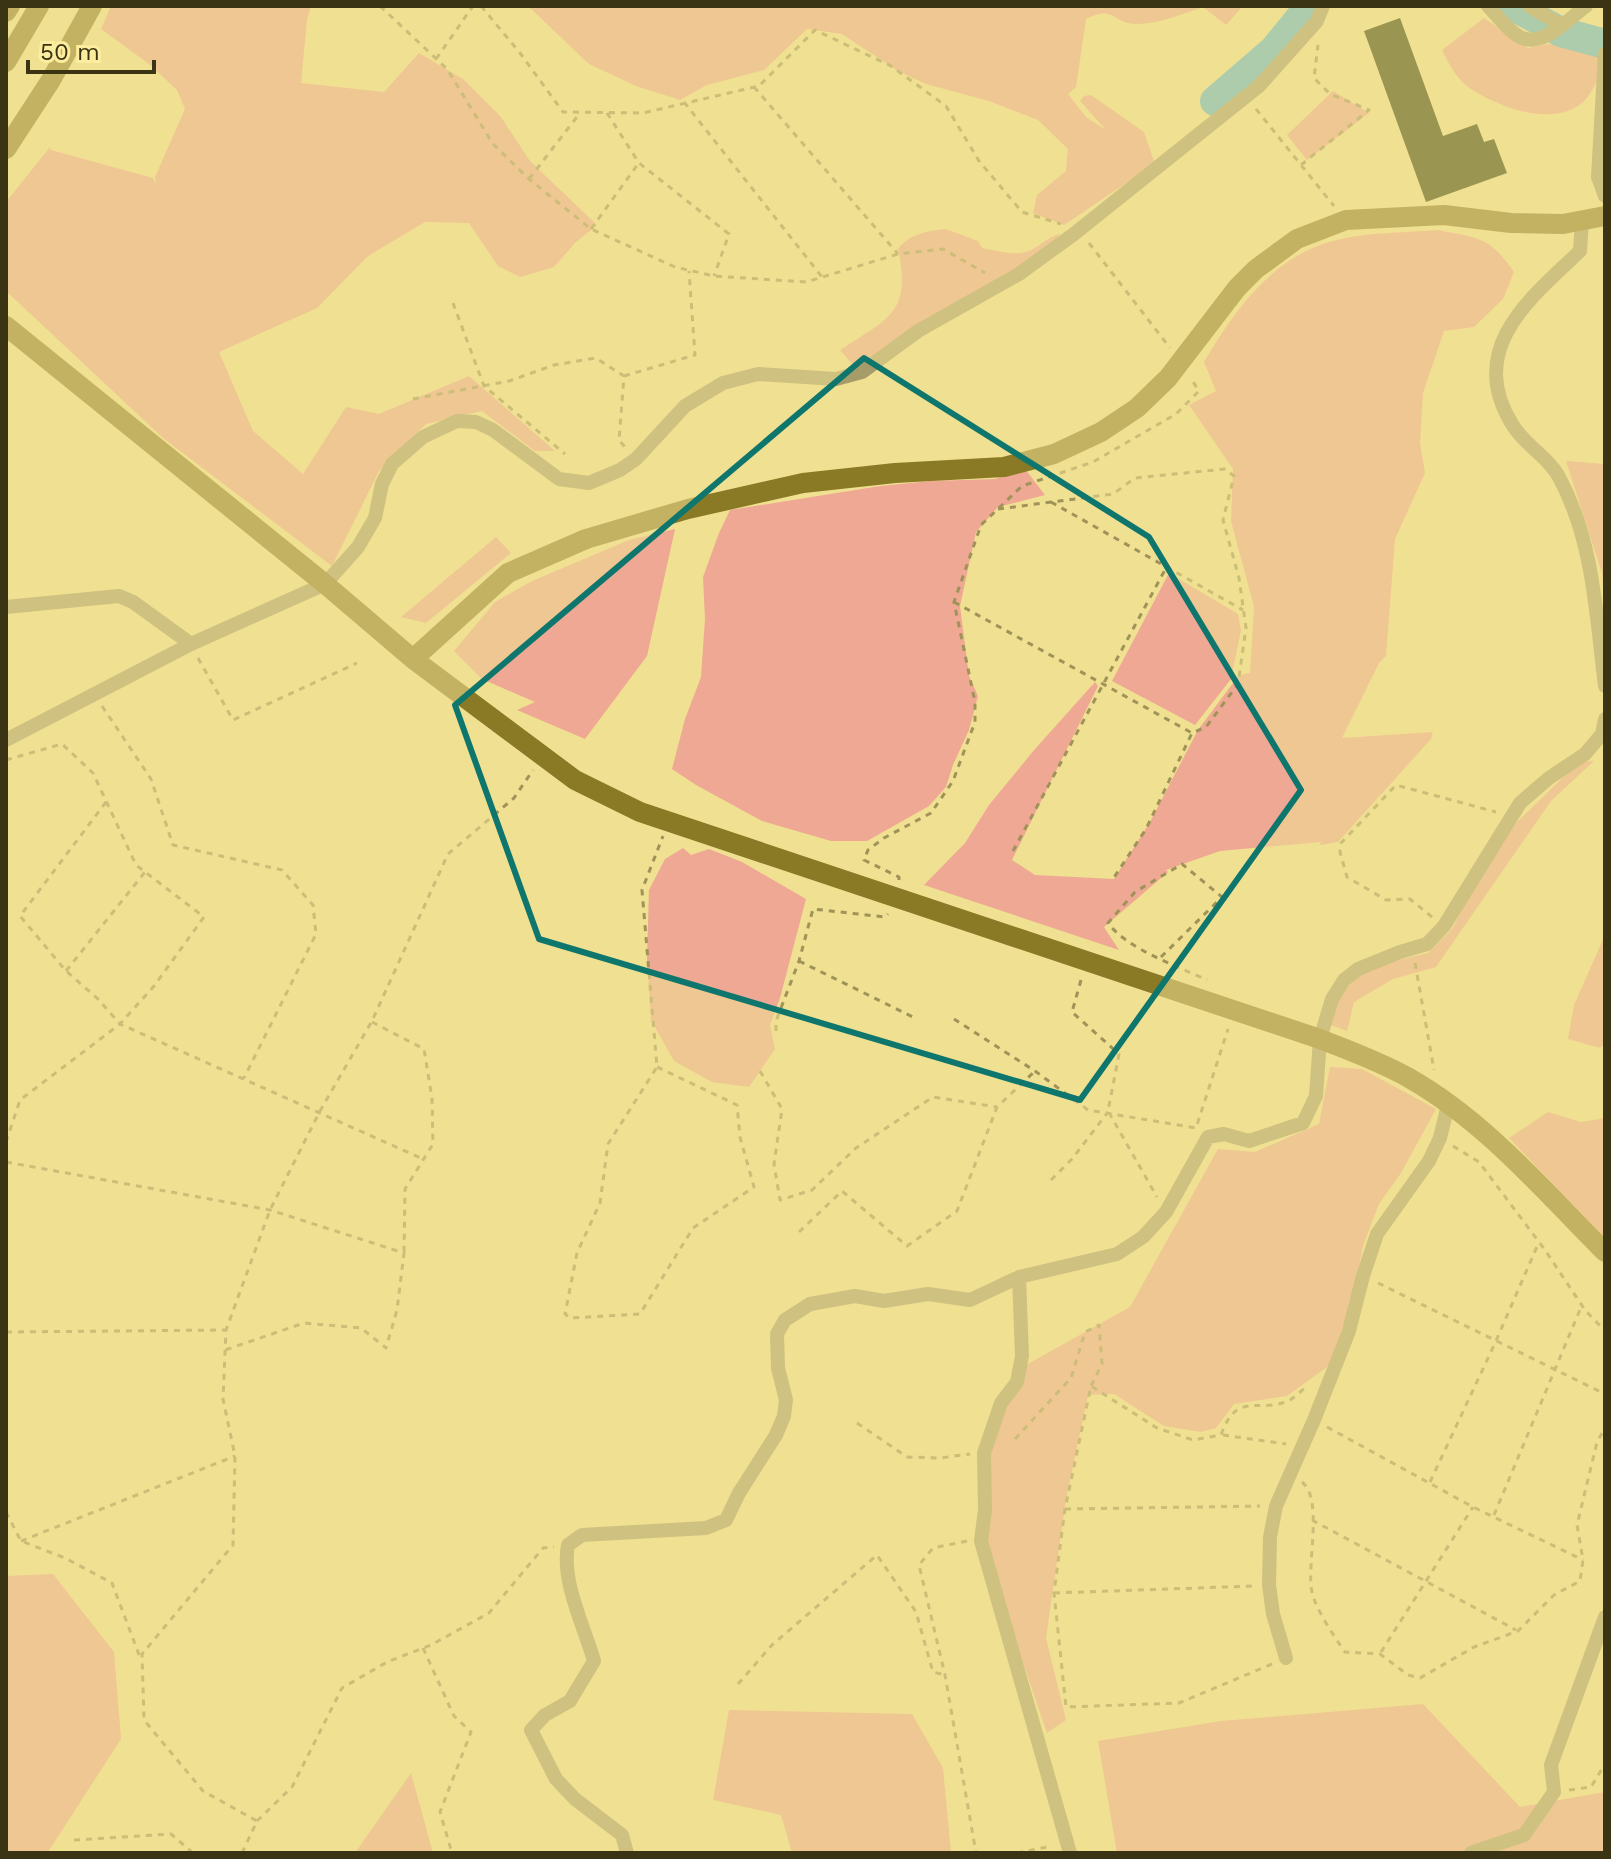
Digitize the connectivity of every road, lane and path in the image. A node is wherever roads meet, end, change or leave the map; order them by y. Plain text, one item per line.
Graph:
1 (10, 6) edge
2 (39, 6) edge
3 (92, 6) edge
4 (380, 6) edge
5 (473, 6) edge
6 (481, 6) edge
7 (1488, 6) edge
8 (1529, 6) edge
9 (1586, 6) edge
10 (6, 12) edge
11 (1321, 12) edge
12 (1565, 22) junction
13 (1605, 54) edge
14 (436, 59) junction
15 (1605, 61) edge
16 (6, 62) edge
17 (754, 87) junction
18 (1246, 97) junction
19 (684, 102) junction
20 (580, 113) junction
21 (607, 113) junction
22 (6, 149) edge
23 (639, 163) junction
24 (1301, 165) junction
25 (1602, 175) edge
26 (529, 179) junction
27 (1605, 196) edge
28 (1605, 216) edge
29 (1346, 220) junction
30 (1582, 220) junction
31 (591, 229) junction
32 (1079, 230) junction
33 (898, 254) junction
34 (689, 271) junction
35 (714, 276) junction
36 (822, 277) junction
37 (1003, 283) junction
38 (453, 303) dead end
39 (6, 326) edge
40 (1181, 362) junction
41 (624, 376) junction
42 (484, 386) junction
43 (413, 399) dead end
44 (565, 454) dead end
45 (636, 459) junction
46 (1051, 502) junction
47 (998, 509) junction
48 (1166, 568) junction
49 (325, 584) junction
50 (954, 602) junction
51 (6, 607) edge
52 (1243, 610) junction
53 (191, 644) junction
54 (413, 659) junction
55 (357, 663) dead end
56 (1103, 684) junction
57 (1605, 686) edge
58 (93, 693) junction
59 (1605, 719) edge
60 (1192, 733) junction
61 (6, 740) edge
62 (542, 757) junction
63 (6, 760) edge
64 (106, 802) junction
65 (1511, 817) junction
66 (668, 822) junction
67 (1013, 851) dead end
68 (145, 872) junction
69 (1113, 879) dead end
70 (902, 900) junction
71 (1444, 926) junction
72 (1414, 947) junction
73 (1161, 957) junction
74 (799, 961) junction
75 (1087, 961) junction
76 (66, 971) junction
77 (1211, 982) dead end
78 (1233, 1010) junction
79 (917, 1019) dead end
80 (954, 1019) dead end
81 (372, 1021) junction
82 (120, 1024) junction
83 (776, 1031) dead end
84 (1320, 1039) junction
85 (657, 1067) junction
86 (760, 1071) dead end
87 (1035, 1071) junction
88 (244, 1078) junction
89 (1443, 1101) junction
90 (997, 1107) junction
91 (320, 1111) junction
92 (1108, 1111) junction
93 (1440, 1138) junction
94 (6, 1142) edge
95 (423, 1159) junction
96 (6, 1162) edge
97 (1051, 1180) dead end
98 (270, 1210) junction
99 (1166, 1212) junction
100 (799, 1232) dead end
101 (1539, 1242) junction
102 (1605, 1252) edge
103 (404, 1253) junction
104 (1363, 1276) junction
105 (1019, 1277) junction
106 (1582, 1305) junction
107 (226, 1330) junction
108 (1605, 1331) edge
109 (6, 1332) edge
110 (1496, 1341) junction
111 (225, 1350) junction
112 (1555, 1370) junction
113 (1091, 1386) junction
114 (1305, 1388) dead end
115 (1605, 1394) edge
116 (1314, 1420) junction
117 (857, 1423) dead end
118 (1605, 1428) edge
119 (1221, 1435) junction
120 (1015, 1439) dead end
121 (1302, 1446) junction
122 (984, 1453) junction
123 (235, 1456) junction
124 (1289, 1477) junction
125 (1430, 1483) junction
126 (1276, 1506) junction
127 (1473, 1507) junction
128 (1065, 1509) junction
129 (1605, 1510) edge
130 (6, 1512) edge
131 (1494, 1515) junction
132 (1605, 1519) edge
133 (1312, 1520) junction
134 (983, 1538) junction
135 (21, 1541) junction
136 (568, 1545) junction
137 (1583, 1560) junction
138 (1425, 1579) junction
139 (1269, 1585) junction
140 (1054, 1593) junction
141 (1605, 1617) edge
142 (1518, 1631) junction
143 (423, 1648) junction
144 (1380, 1654) junction
145 (1286, 1658) joint
146 (142, 1663) junction
147 (945, 1675) junction
148 (738, 1684) dead end
149 (1605, 1764) edge
150 (1554, 1792) junction
151 (257, 1821) junction
152 (74, 1840) dead end
153 (1068, 1848) edge
154 (193, 1853) edge
155 (242, 1853) edge
156 (452, 1853) edge
157 (627, 1853) edge
158 (976, 1853) edge
159 (1017, 1853) edge
160 (1471, 1853) edge

1 - 10 street
2 - 16 street
3 - 22 street
4 - 14 path
5 - 14 path
6 - 20 path
7 - 12 street
8 - 12 street
9 - 12 street
11 - 18 street
11 - 24 path
13 - 15 street
14 - 26 path
15 - 25 street
17 - 19 path
17 - 32 path
17 - 33 path
18 - 24 path
18 - 32 street
19 - 21 path
19 - 36 path
20 - 21 path
20 - 26 path
21 - 23 path
23 - 31 path
23 - 35 path
24 - 29 path
25 - 27 street
26 - 31 path
28 - 30 street
29 - 30 street
29 - 40 street
30 - 57 street
31 - 34 path
32 - 37 street
32 - 40 path
33 - 36 path
33 - 37 path
34 - 35 path
34 - 41 path
35 - 36 path
37 - 45 street
38 - 42 path
39 - 49 street
40 - 47 path
40 - 54 street
41 - 42 path
41 - 45 path
42 - 43 path
42 - 44 path
45 - 49 street
46 - 47 path
46 - 48 path
46 - 52 path
47 - 50 path
48 - 52 path
48 - 56 path
49 - 53 street
49 - 54 street
50 - 56 path
50 - 70 path
51 - 53 street
52 - 60 path
53 - 55 path
53 - 58 street
54 - 62 street
56 - 60 path
56 - 67 path
58 - 61 street
58 - 88 path
59 - 65 street
60 - 69 path
62 - 66 street
62 - 81 path
63 - 64 path
64 - 68 path
64 - 76 path
65 - 71 street
65 - 71 path
66 - 70 street
66 - 85 path
68 - 76 path
68 - 82 path
70 - 74 path
70 - 75 street
71 - 72 street
72 - 84 street
72 - 89 path
73 - 73 path
73 - 77 path
74 - 79 path
74 - 83 path
75 - 78 street
75 - 92 path
76 - 82 path
78 - 84 street
78 - 92 path
80 - 87 path
81 - 91 path
81 - 95 path
82 - 88 path
82 - 94 path
84 - 89 street
84 - 99 street
85 - 85 path
86 - 90 path
87 - 90 path
87 - 92 path
88 - 91 path
89 - 93 street
89 - 102 street
90 - 100 path
91 - 95 path
91 - 98 path
92 - 97 path
92 - 99 path
93 - 101 path
93 - 104 street
95 - 103 path
96 - 98 path
98 - 103 path
98 - 107 path
99 - 105 street
101 - 106 path
101 - 110 path
103 - 111 path
104 - 110 path
104 - 116 street
105 - 122 street
105 - 136 street
106 - 108 path
106 - 112 path
107 - 109 path
107 - 111 path
110 - 112 path
110 - 125 path
111 - 123 path
112 - 115 path
112 - 131 path
113 - 119 path
113 - 120 path
113 - 128 path
114 - 119 path
116 - 121 street
116 - 125 path
117 - 122 path
118 - 137 path
119 - 121 path
121 - 124 street
122 - 134 street
123 - 135 path
123 - 146 path
124 - 126 street
124 - 133 path
125 - 127 path
126 - 128 path
126 - 139 street
127 - 131 path
127 - 138 path
128 - 140 path
129 - 132 path
130 - 135 path
131 - 137 path
133 - 138 path
133 - 144 path
134 - 147 path
134 - 153 street
135 - 146 path
136 - 143 path
136 - 157 street
137 - 142 path
138 - 142 path
138 - 144 path
139 - 140 path
139 - 145 street
140 - 145 path
141 - 150 street
142 - 144 path
143 - 151 path
143 - 156 path
146 - 151 path
147 - 148 path
147 - 158 path
149 - 150 path
150 - 160 street
151 - 155 path
152 - 154 path
153 - 159 path

